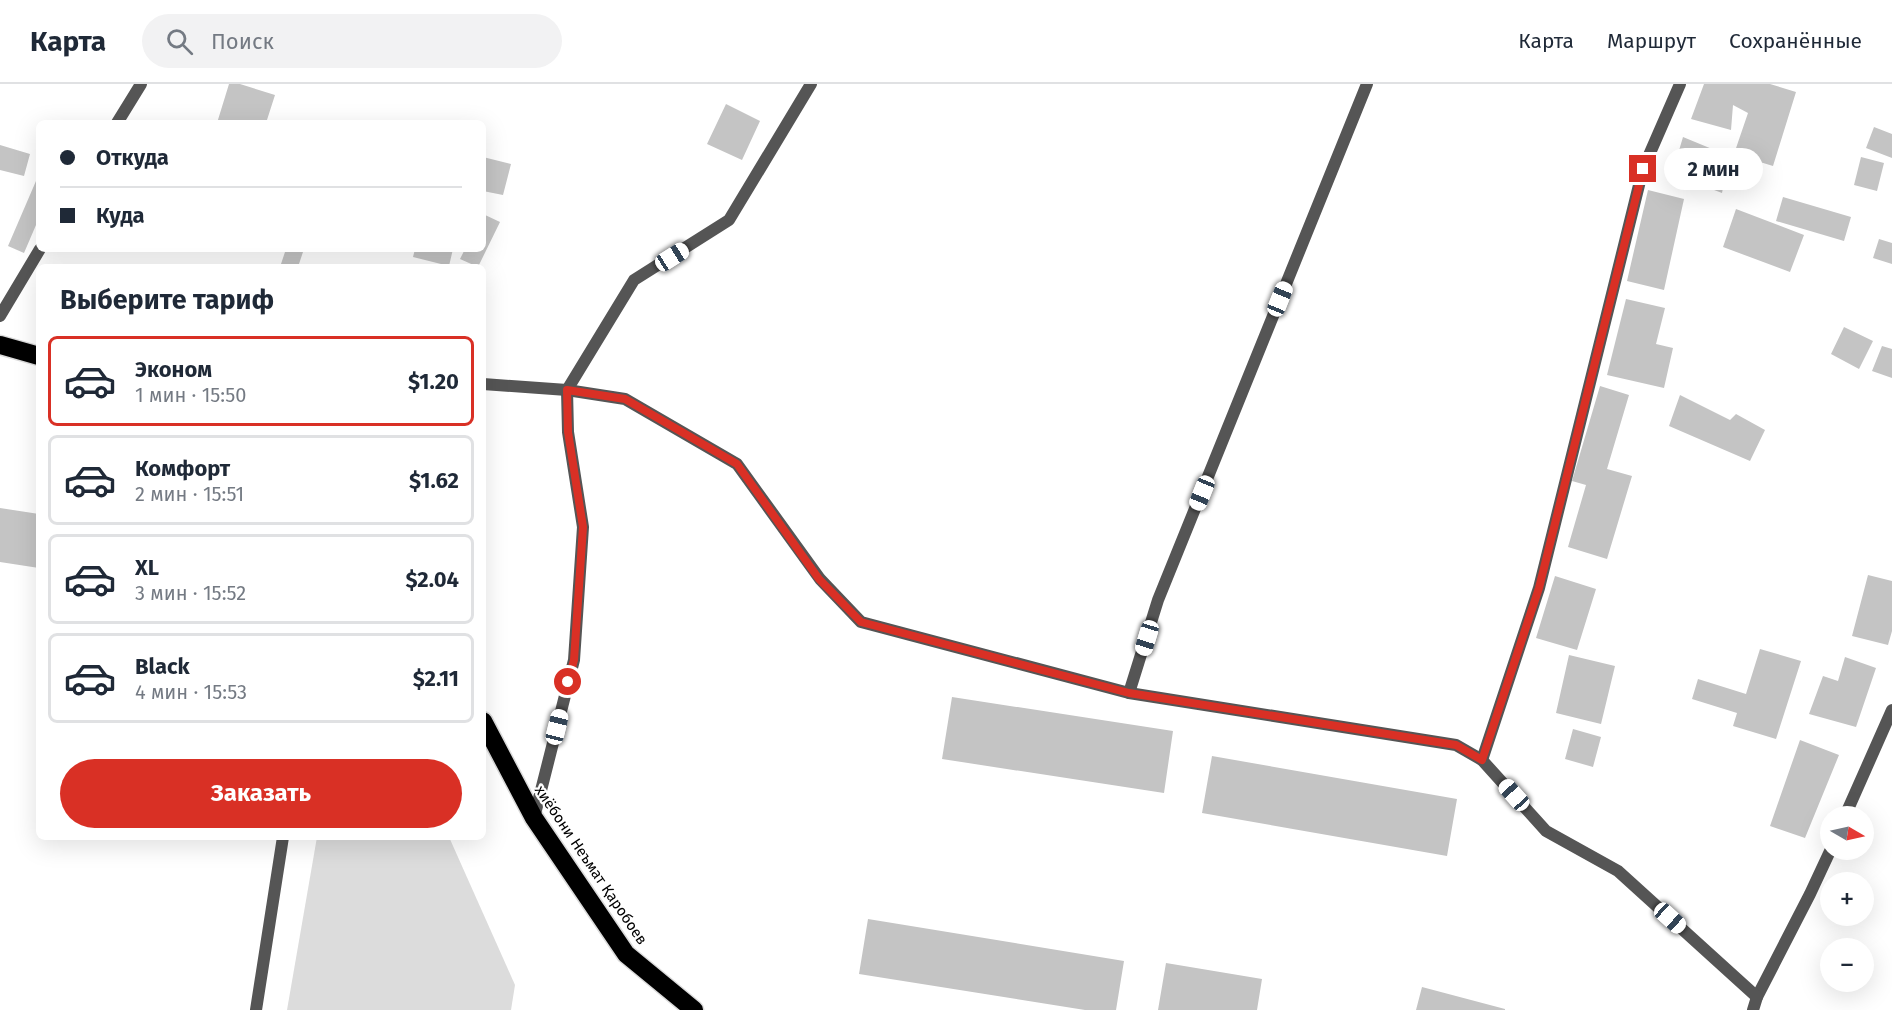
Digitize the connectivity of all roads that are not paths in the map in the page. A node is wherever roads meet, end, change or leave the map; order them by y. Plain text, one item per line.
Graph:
1 (141, 84) edge
2 (811, 84) edge
3 (1367, 84) edge
4 (1680, 84) edge
5 (119, 120) edge
6 (38, 252) edge
7 (0, 316) edge
8 (0, 345) edge
9 (36, 355) edge
10 (486, 384) edge
11 (567, 390) junction
12 (1129, 693) junction
13 (1892, 710) edge
14 (486, 727) edge
15 (1482, 760) junction
16 (1849, 806) edge
17 (534, 818) junction
18 (283, 840) edge
19 (1826, 860) edge
20 (1757, 997) junction
21 (256, 1010) edge
22 (694, 1010) edge
23 (1753, 1010) edge

1 - 5 street
2 - 11 street
3 - 12 street
4 - 15 street
6 - 7 street
8 - 9 highway
10 - 11 street
11 - 12 street
11 - 17 street
12 - 15 street
13 - 16 street
14 - 17 highway, хиёбони Неъмат Қаробоев
15 - 20 street
17 - 22 highway, хиёбони Неъмат Қаробоев
18 - 21 street
19 - 20 street
20 - 23 street

